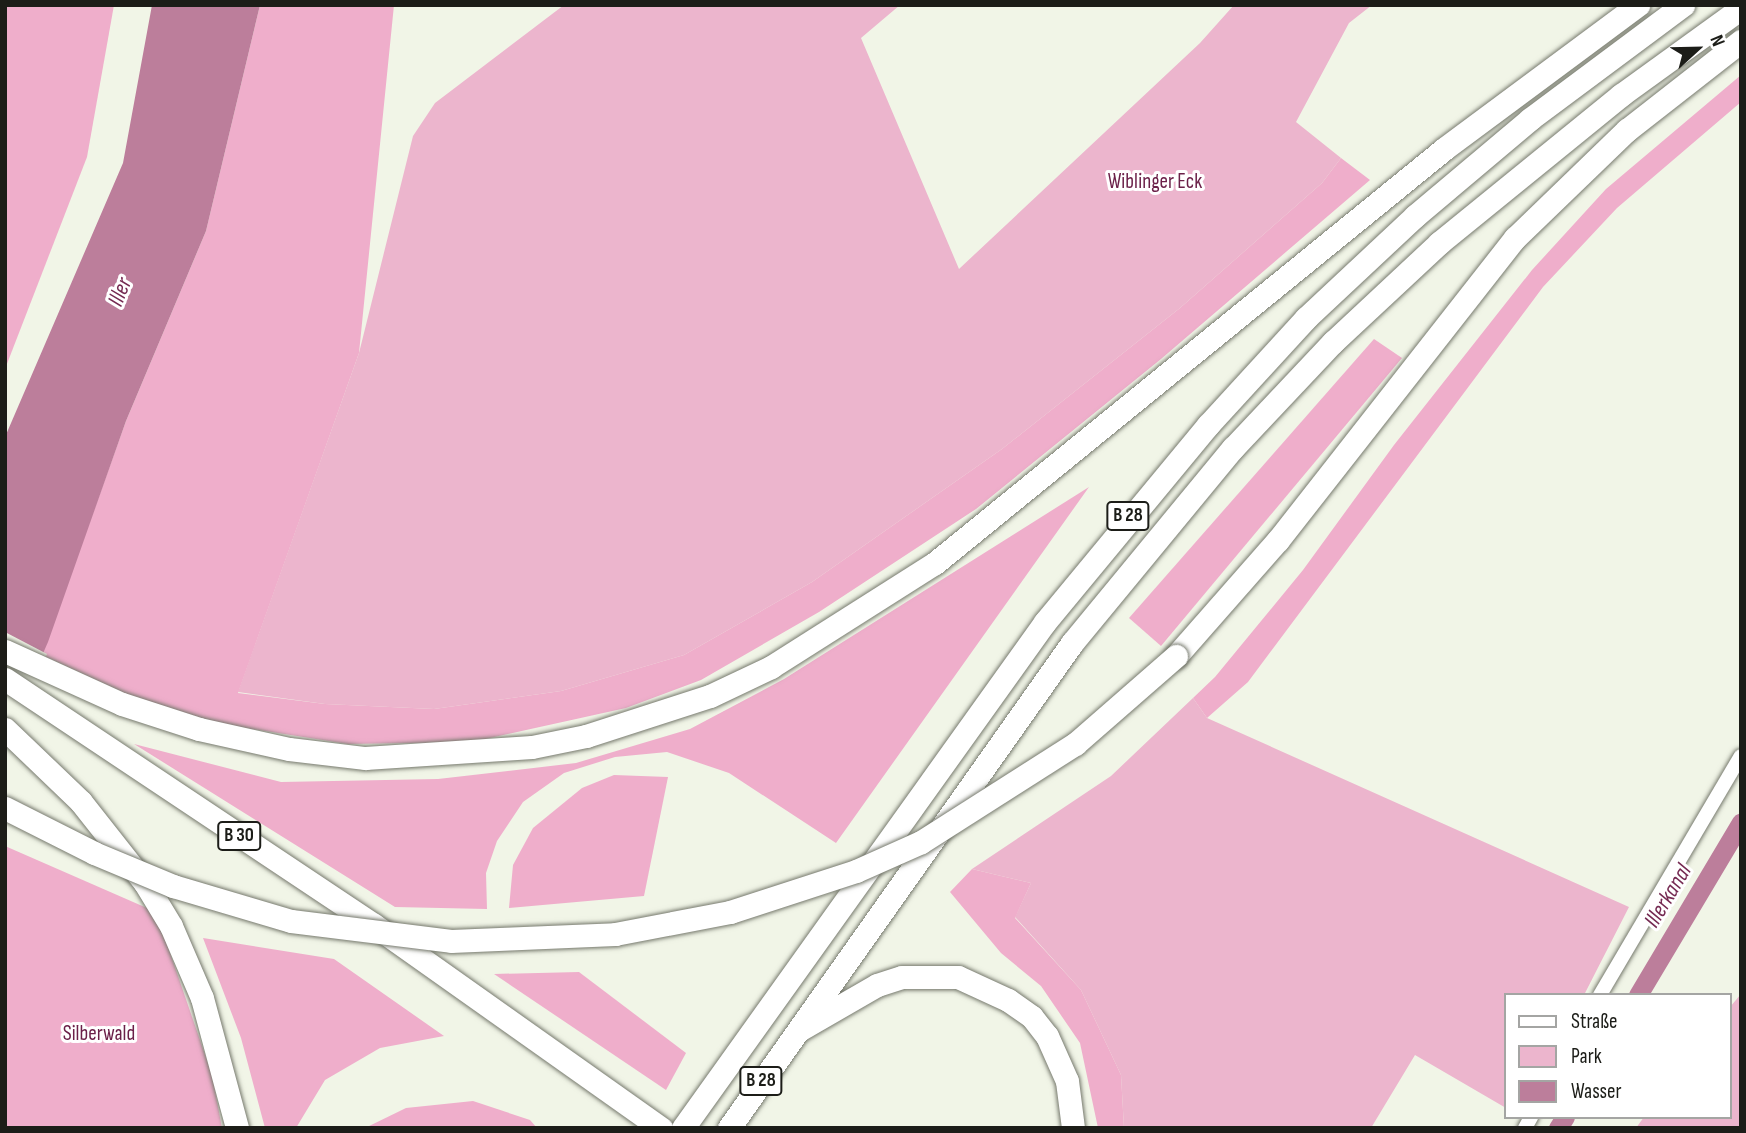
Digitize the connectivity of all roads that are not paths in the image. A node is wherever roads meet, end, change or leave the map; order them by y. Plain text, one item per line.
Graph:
1 (1638, 5) edge
2 (1683, 5) edge
3 (1741, 8) edge
4 (1741, 40) edge
5 (5, 651) edge
6 (5, 679) edge
7 (5, 729) edge
8 (1741, 756) edge
9 (5, 808) edge
10 (1601, 993) edge
11 (793, 1034) junction
12 (237, 1128) edge
13 (661, 1128) edge
14 (683, 1128) edge
15 (729, 1128) edge
16 (1073, 1128) edge

1 - 5 highway
2 - 14 highway, B 28
3 - 11 highway, B 28
4 - 9 highway, bridge
6 - 13 highway, B 30
7 - 12 highway
8 - 10 street
11 - 15 highway, B 28
11 - 16 highway

